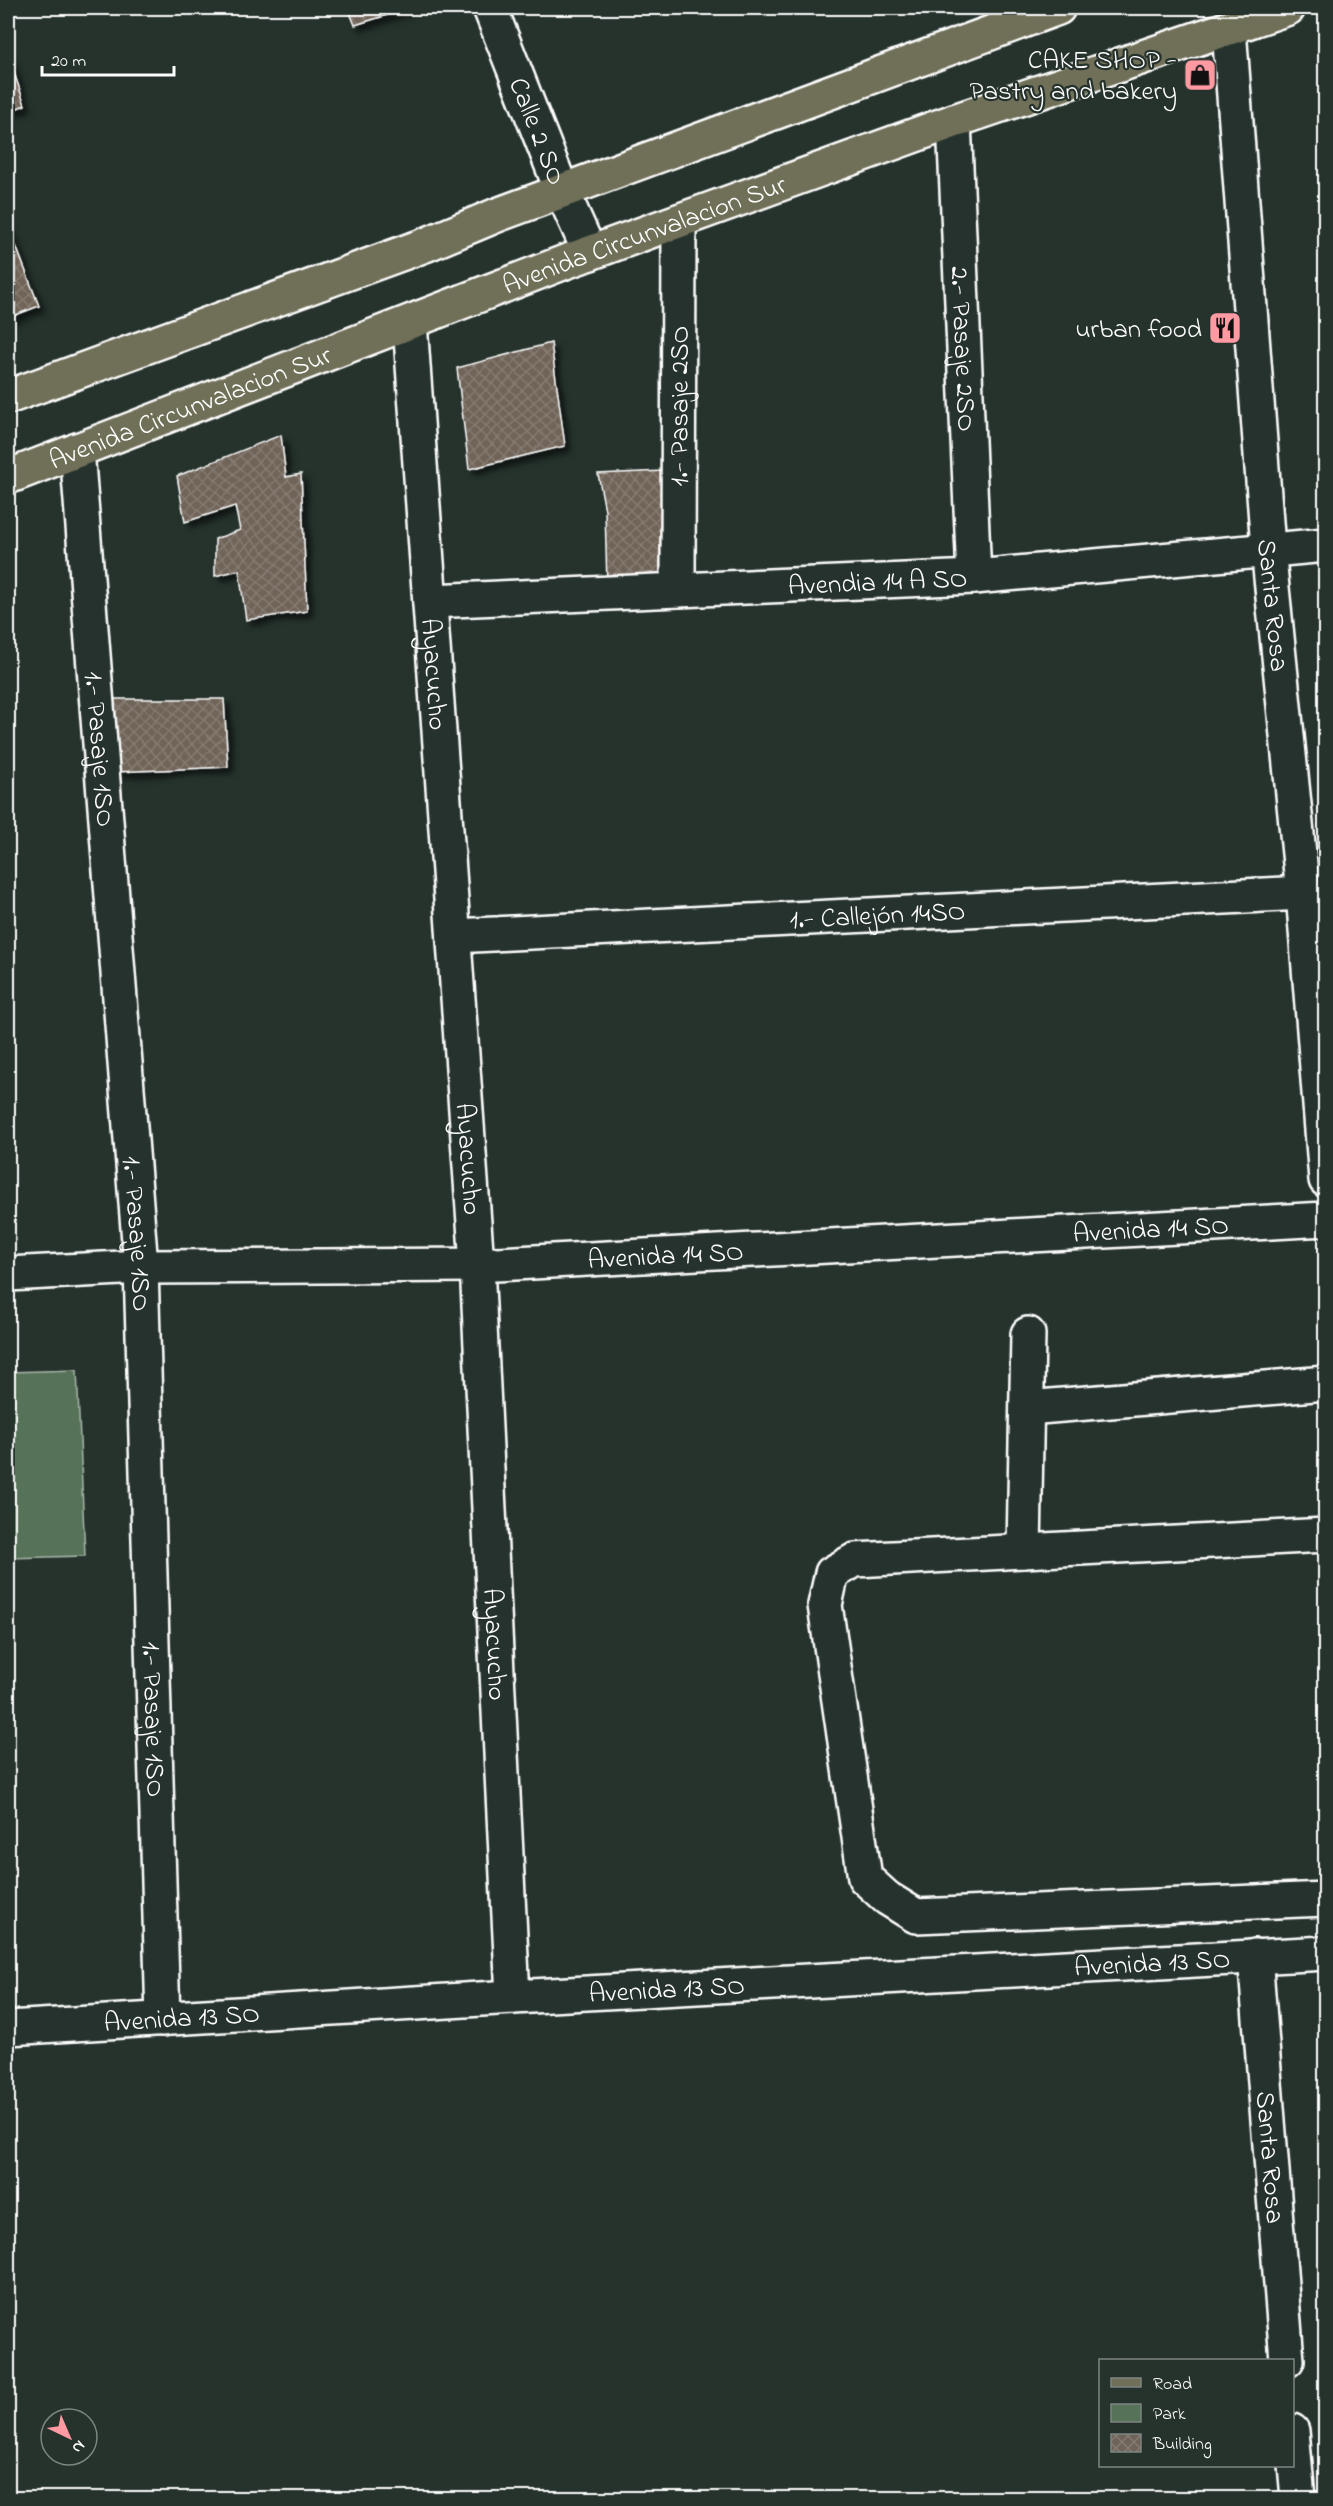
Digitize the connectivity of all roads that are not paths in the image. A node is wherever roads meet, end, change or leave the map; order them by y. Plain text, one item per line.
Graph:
1 (490, 8) edge
2 (1058, 8) edge
3 (1288, 8) edge
4 (1229, 29) junction
5 (954, 121) junction
6 (562, 191) junction
7 (679, 221) junction
8 (590, 253) junction
9 (410, 323) junction
10 (8, 397) edge
11 (77, 450) junction
12 (8, 477) edge
13 (1326, 545) edge
14 (1268, 549) junction
15 (974, 577) junction
16 (678, 590) junction
17 (430, 601) junction
18 (1303, 893) junction
19 (454, 936) junction
20 (1326, 1180) edge
21 (1326, 1219) edge
22 (477, 1265) junction
23 (141, 1267) junction
24 (8, 1274) edge
25 (1028, 1334) dead end
26 (1326, 1383) edge
27 (1027, 1408) junction
28 (1326, 1535) edge
29 (1024, 1551) junction
30 (1326, 1899) edge
31 (1326, 1953) edge
32 (1255, 1956) junction
33 (513, 1997) junction
34 (163, 2019) junction
35 (8, 2028) edge
36 (1287, 2359) edge
37 (1294, 2445) edge
38 (1298, 2499) edge

1 - 6 street, Calle 2 SO
2 - 6 main road
3 - 4 main road, Avenida Circunvalacion Sur
4 - 5 main road, Avenida Circunvalacion Sur
4 - 14 street, Santa Rosa
5 - 7 main road, Avenida Circunvalacion Sur
5 - 15 street, 2.- Pasaje 2SO
6 - 8 street, Calle 2 SO
6 - 10 main road
7 - 8 main road, Avenida Circunvalacion Sur
7 - 16 street, 1.- Pasaje 2SO
8 - 9 main road, Avenida Circunvalacion Sur
9 - 11 main road, Avenida Circunvalacion Sur
9 - 17 street, Ayacucho
11 - 12 main road, Avenida Circunvalacion Sur
11 - 23 street, 1.- Pasaje 1SO
13 - 14 street, Avendia 14 A SO
14 - 15 street, Avendia 14 A SO
14 - 18 street, Santa Rosa
15 - 16 street, Avendia 14 A SO
16 - 17 street, Avendia 14 A SO
17 - 19 street, Ayacucho
18 - 19 street, 1.- Callejón 14SO
18 - 20 street, Santa Rosa
19 - 22 street, Ayacucho
21 - 22 street, Avenida 14 SO
22 - 23 street, Avenida 14 SO
22 - 33 street, Ayacucho
23 - 24 street, Avenida 14 SO
23 - 34 street, 1.- Pasaje 1SO
25 - 27 street
26 - 27 street
27 - 29 street
28 - 29 street
29 - 30 street
31 - 32 street, Avenida 13 SO
32 - 33 street, Avenida 13 SO
32 - 36 street, Santa Rosa
33 - 34 street, Avenida 13 SO
34 - 35 street, Avenida 13 SO
37 - 38 street

